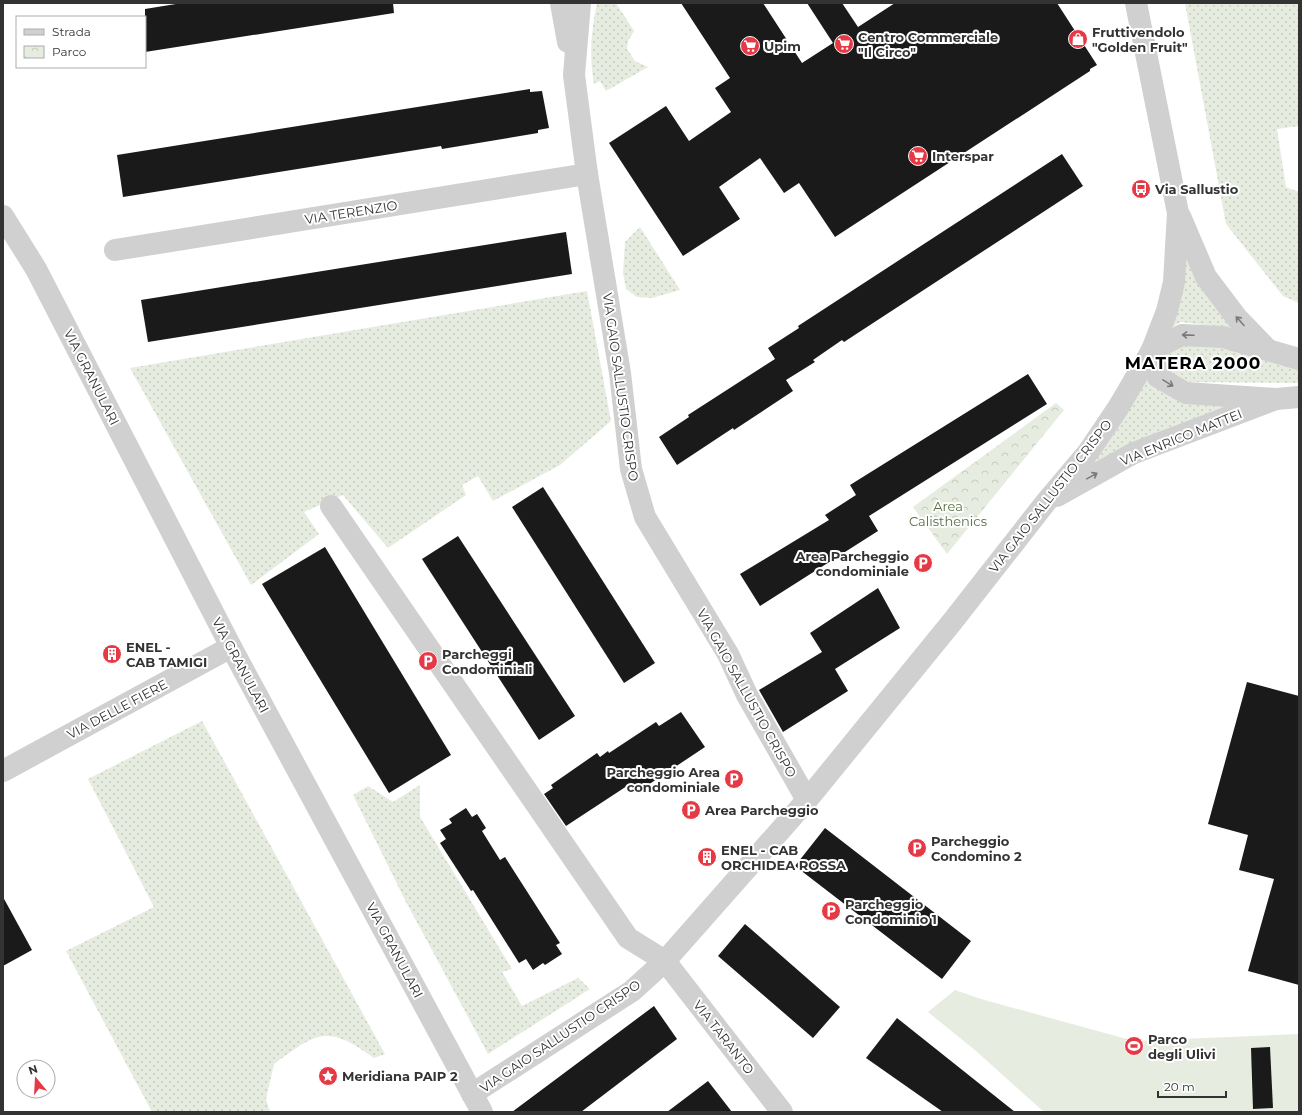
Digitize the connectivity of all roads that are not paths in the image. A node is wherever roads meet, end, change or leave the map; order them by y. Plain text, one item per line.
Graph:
1 (561, 3) edge
2 (580, 3) edge
3 (1136, 3) edge
4 (574, 75) junction
5 (587, 174) junction
6 (1178, 214) junction
7 (3, 216) edge
8 (115, 250) dead end
9 (1267, 349) junction
10 (1152, 350) junction
11 (1299, 359) edge
12 (1299, 398) edge
13 (1276, 399) junction
14 (1046, 502) junction
15 (331, 506) dead end
16 (231, 647) junction
17 (3, 771) edge
18 (807, 800) junction
19 (665, 961) junction
20 (477, 1103) edge
21 (782, 1112) edge

1 - 4 street
2 - 4 street, VIA GAIO SALLUSTIO CRISPO
3 - 6 street, VIA GAIO SALLUSTIO CRISPO
4 - 5 street, VIA GAIO SALLUSTIO CRISPO
5 - 8 street, VIA TERENZIO
5 - 18 street, VIA GAIO SALLUSTIO CRISPO
9 -> 6 street
6 - 10 street, VIA GAIO SALLUSTIO CRISPO
7 - 16 street, VIA GRANULARI
9 -> 10 street
9 - 11 street
10 -> 13 street, VIA ENRICO MATTEI
10 - 14 street, VIA GAIO SALLUSTIO CRISPO
12 - 13 street, VIA ENRICO MATTEI
14 -> 13 street, VIA ENRICO MATTEI
14 - 18 street, VIA GAIO SALLUSTIO CRISPO
15 - 19 street
16 - 17 street, VIA DELLE FIERE
16 - 20 street, VIA GRANULARI
18 - 19 street, VIA GAIO SALLUSTIO CRISPO
19 - 20 street, VIA GAIO SALLUSTIO CRISPO
19 - 21 street, VIA TARANTO

